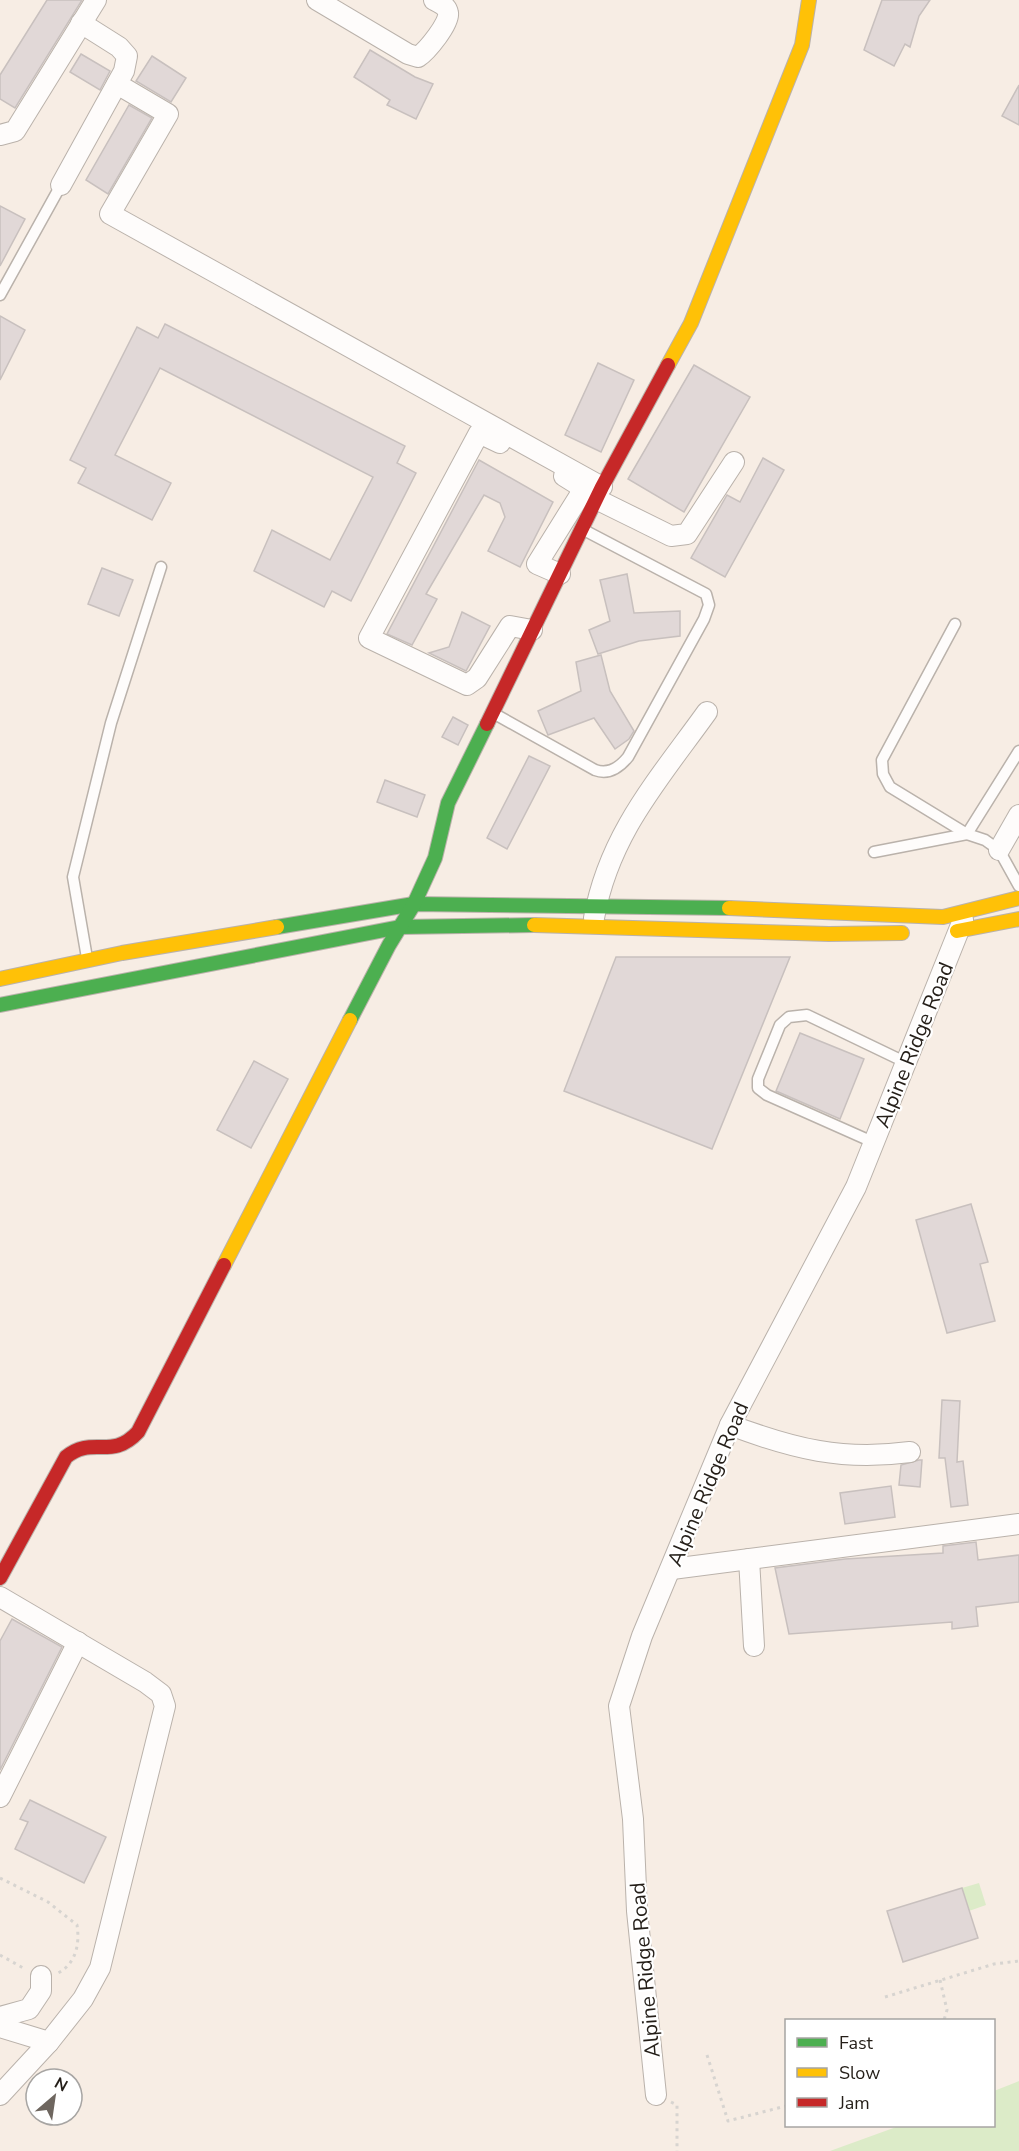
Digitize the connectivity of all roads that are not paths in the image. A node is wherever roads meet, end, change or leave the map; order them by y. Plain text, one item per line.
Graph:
1 (96, 0) edge
2 (317, 0) edge
3 (434, 0) edge
4 (809, 0) edge
5 (81, 23) junction
6 (117, 84) junction
7 (0, 135) edge
8 (61, 185) joint
9 (0, 295) edge
10 (734, 462) dead end
11 (599, 493) junction
12 (582, 529) junction
13 (160, 567) dead end
14 (560, 574) junction
15 (954, 624) dead end
16 (532, 630) junction
17 (707, 712) dead end
18 (492, 713) junction
19 (1019, 751) edge
20 (1019, 815) edge
21 (967, 834) junction
22 (999, 849) junction
23 (874, 852) dead end
24 (1019, 886) edge
25 (1019, 898) edge
26 (414, 904) junction
27 (596, 905) junction
28 (966, 912) junction
29 (1019, 919) edge
30 (400, 927) junction
31 (592, 928) junction
32 (912, 932) dead end
33 (953, 932) junction
34 (88, 960) junction
35 (0, 979) edge
36 (0, 1005) edge
37 (907, 1063) junction
38 (875, 1143) junction
39 (730, 1425) junction
40 (910, 1452) dead end
41 (1019, 1524) edge
42 (749, 1559) junction
43 (672, 1569) junction
44 (0, 1578) edge
45 (0, 1597) edge
46 (78, 1642) junction
47 (754, 1646) dead end
48 (0, 1797) edge
49 (41, 1976) road end
50 (0, 2017) edge
51 (0, 2027) edge
52 (49, 2042) junction
53 (0, 2095) edge
54 (656, 2095) road end

1 - 5 street
2 - 3 street
4 - 11 street
5 - 6 street
5 - 7 street
6 - 8 street
6 - 11 street
8 - 9 lane
10 - 11 street
11 - 12 street
12 - 14 street
12 - 18 lane
13 - 34 lane
14 - 16 street
14 - 16 street
15 - 21 lane
16 - 18 street
17 - 27 street
18 - 26 street
19 - 21 lane
20 - 22 street
21 - 22 lane
21 - 23 lane
22 - 24 lane
25 - 28 street
26 - 27 street
26 - 30 street
26 - 34 street
27 - 28 street
27 - 31 street
28 - 33 street, Alpine Ridge Road
29 - 33 street
30 - 31 street
30 - 36 street
30 - 44 street
31 - 32 street
33 - 37 street, Alpine Ridge Road
34 - 35 street
37 - 38 street, Alpine Ridge Road
37 - 38 lane
38 - 39 street, Alpine Ridge Road
39 - 40 street
39 - 43 street, Alpine Ridge Road
41 - 42 street
42 - 43 street
42 - 47 street
43 - 54 street, Alpine Ridge Road
45 - 46 street
46 - 48 street
46 - 52 street
49 - 50 street
51 - 52 street
52 - 53 street

